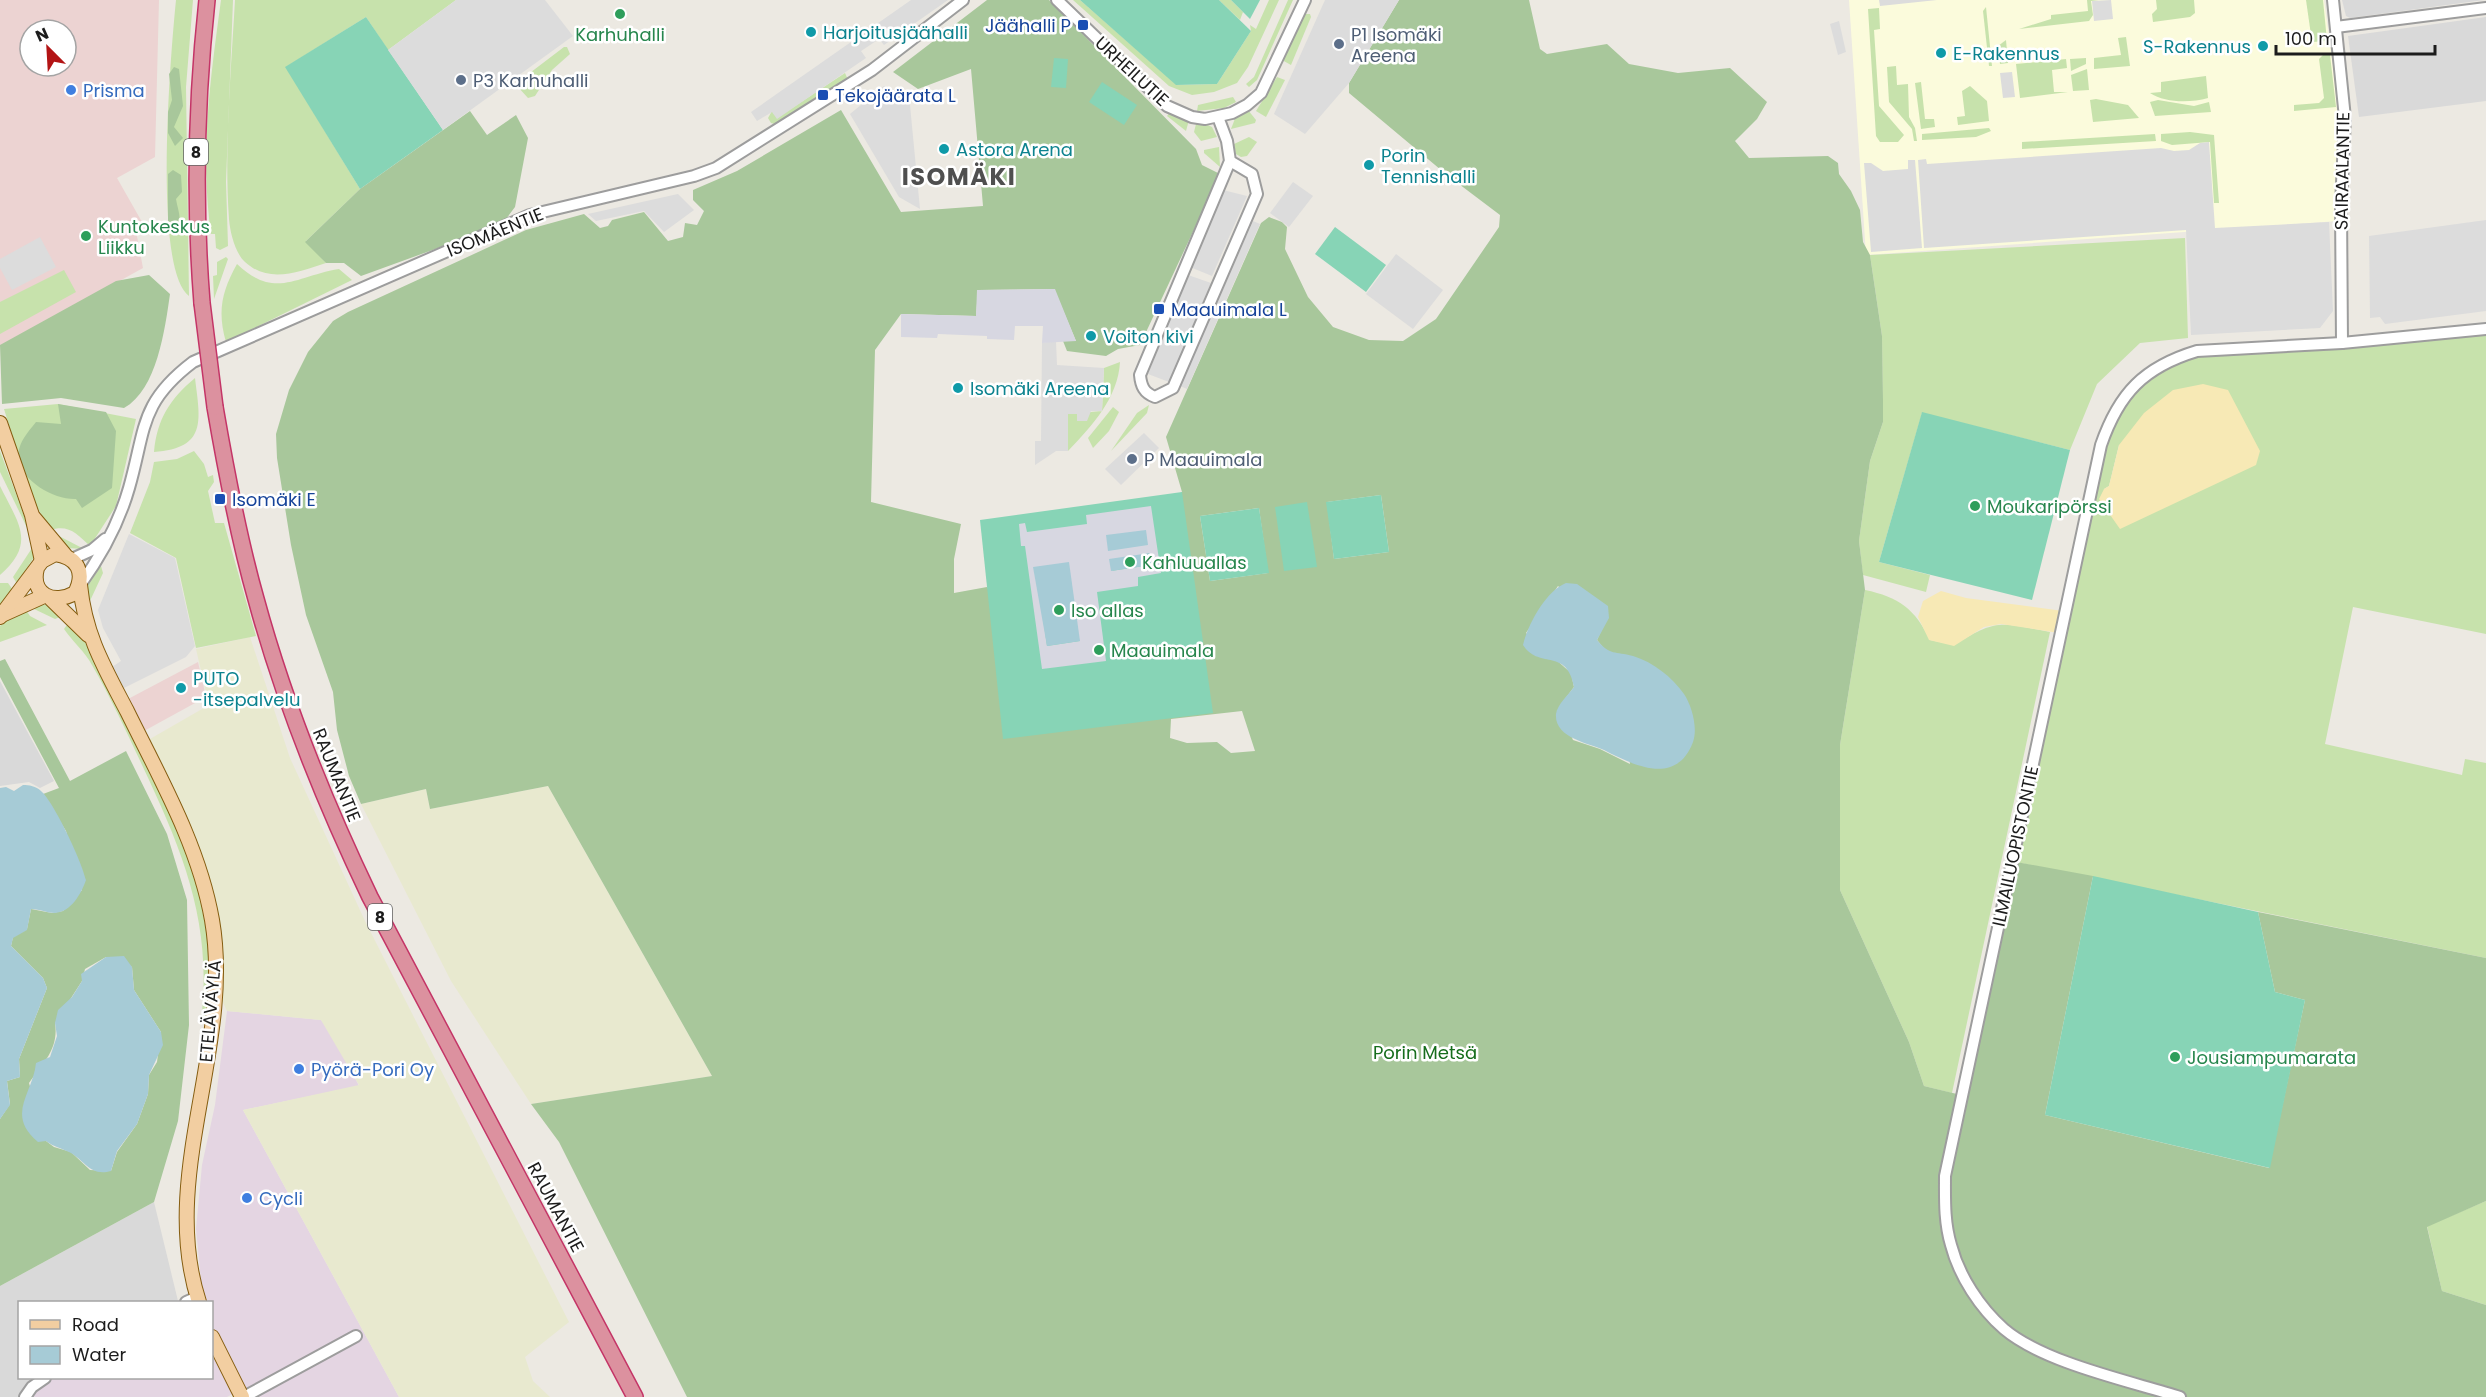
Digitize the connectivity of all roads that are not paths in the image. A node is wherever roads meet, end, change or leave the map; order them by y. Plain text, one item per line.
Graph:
1 (207, 0) edge
2 (963, 0) edge
3 (1057, 0) edge
4 (1305, 0) edge
5 (2332, 0) edge
6 (2486, 8) edge
7 (2336, 27) junction
8 (1218, 117) junction
9 (1230, 161) junction
10 (2486, 329) edge
11 (2342, 343) junction
12 (0, 423) edge
13 (32, 515) junction
14 (108, 537) junction
15 (69, 557) junction
16 (39, 565) junction
17 (80, 585) junction
18 (48, 597) junction
19 (1, 616) edge
20 (89, 636) junction
21 (194, 1301) edge
22 (356, 1336) dead end
23 (213, 1339) edge
24 (42, 1379) edge
25 (25, 1397) edge
26 (243, 1397) edge
27 (635, 1397) edge
28 (2180, 1397) edge

1 - 27 highway, RAUMANTIE / 8, bridge
2 - 14 street, ISOMÄENTIE
3 - 8 street, URHEILUTIE
4 - 8 street
5 - 7 street, SAIRAALANTIE
6 - 7 street
7 - 11 street, SAIRAALANTIE
8 - 9 street
9 - 9 street
10 - 11 street, ILMAILUOPISTONTIE
11 - 28 street, ILMAILUOPISTONTIE
12 - 13 main road
13 - 15 main road
13 - 16 main road
14 - 15 street, ISOMÄENTIE
14 - 17 street, ISOMÄENTIE
15 - 16 main road
15 - 17 main road
16 - 18 main road
16 - 19 main road
17 - 18 main road
17 - 20 main road, ETELÄVÄYLÄ
18 - 19 main road
18 - 20 main road, ETELÄVÄYLÄ
20 - 21 main road, ETELÄVÄYLÄ
22 - 26 street
23 - 26 main road
24 - 25 street

